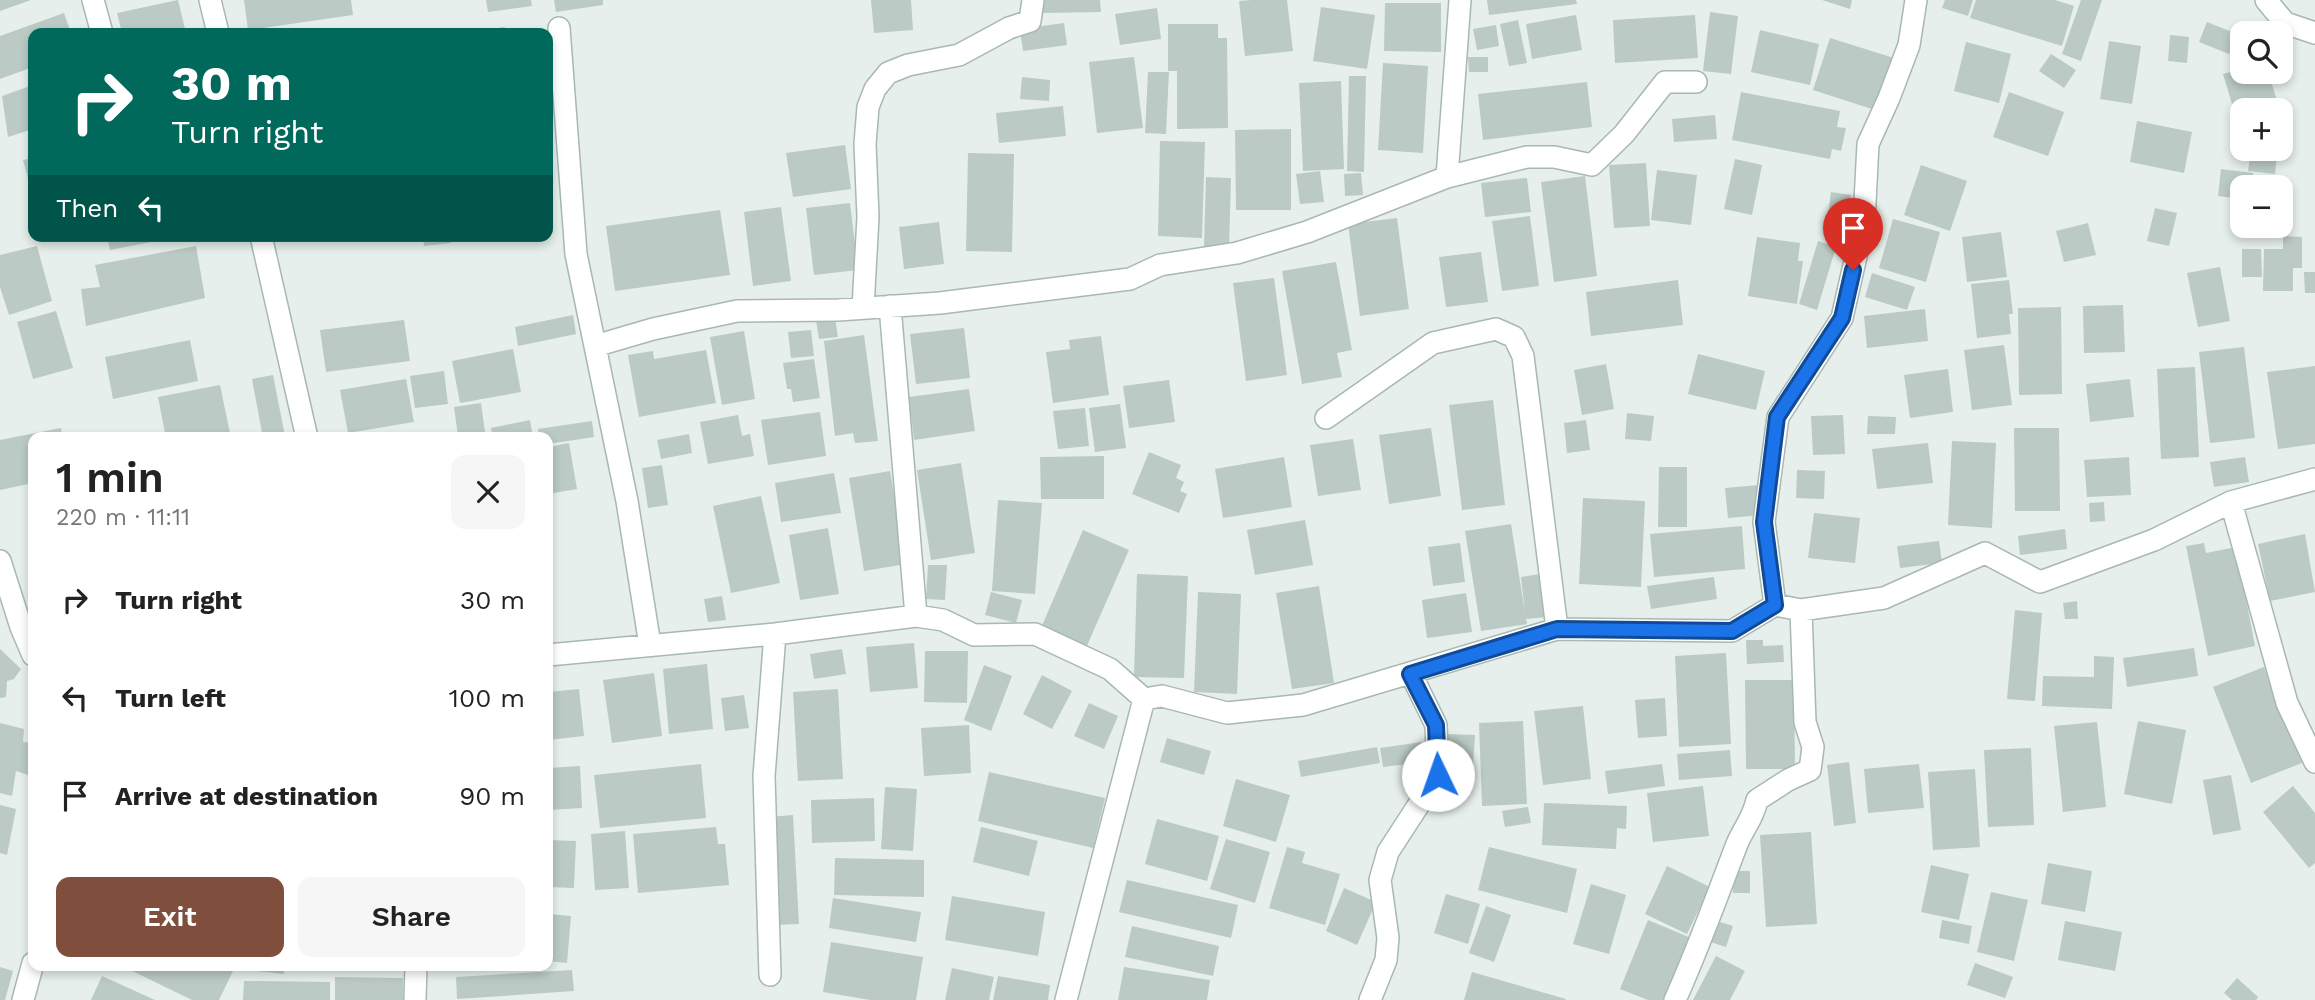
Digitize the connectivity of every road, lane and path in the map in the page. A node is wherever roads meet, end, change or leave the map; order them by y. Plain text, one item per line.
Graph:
1 (93, 0) edge
2 (210, 0) edge
3 (1033, 0) edge
4 (1460, 0) edge
5 (1916, 0) edge
6 (2266, 0) edge
7 (101, 28) edge
8 (217, 28) edge
9 (559, 28) dead end
10 (2315, 33) edge
11 (1696, 82) dead end
12 (1447, 177) junction
13 (262, 242) edge
14 (890, 306) junction
15 (863, 308) junction
16 (595, 346) junction
17 (1326, 418) dead end
18 (306, 432) edge
19 (2315, 479) edge
20 (2231, 502) junction
21 (0, 561) edge
22 (1775, 605) junction
23 (1801, 610) junction
24 (916, 616) junction
25 (1557, 629) junction
26 (775, 634) junction
27 (28, 643) edge
28 (650, 645) junction
29 (553, 655) edge
30 (1410, 674) junction
31 (1144, 699) junction
32 (2315, 762) edge
33 (31, 971) edge
34 (416, 971) edge
35 (770, 975) dead end
36 (23, 1000) edge
37 (415, 1000) edge
38 (1066, 1000) edge
39 (1370, 1000) edge
40 (1675, 1000) edge

1 - 7 street
2 - 8 street
3 - 15 street
4 - 12 street
5 - 22 street
6 - 10 street
9 - 16 street
11 - 12 street
12 - 14 street
13 - 18 street
14 - 15 street
14 - 24 street
15 - 16 street
16 - 28 street
17 - 25 street
19 - 20 street
20 - 23 street
20 - 32 street
21 - 27 street
22 - 23 street
22 - 25 street
23 - 40 street
24 - 26 street
24 - 31 street
25 - 30 street
26 - 28 street
26 - 35 street
28 - 29 street
30 - 31 street
30 - 39 street
31 - 38 street
33 - 36 street
34 - 37 street

